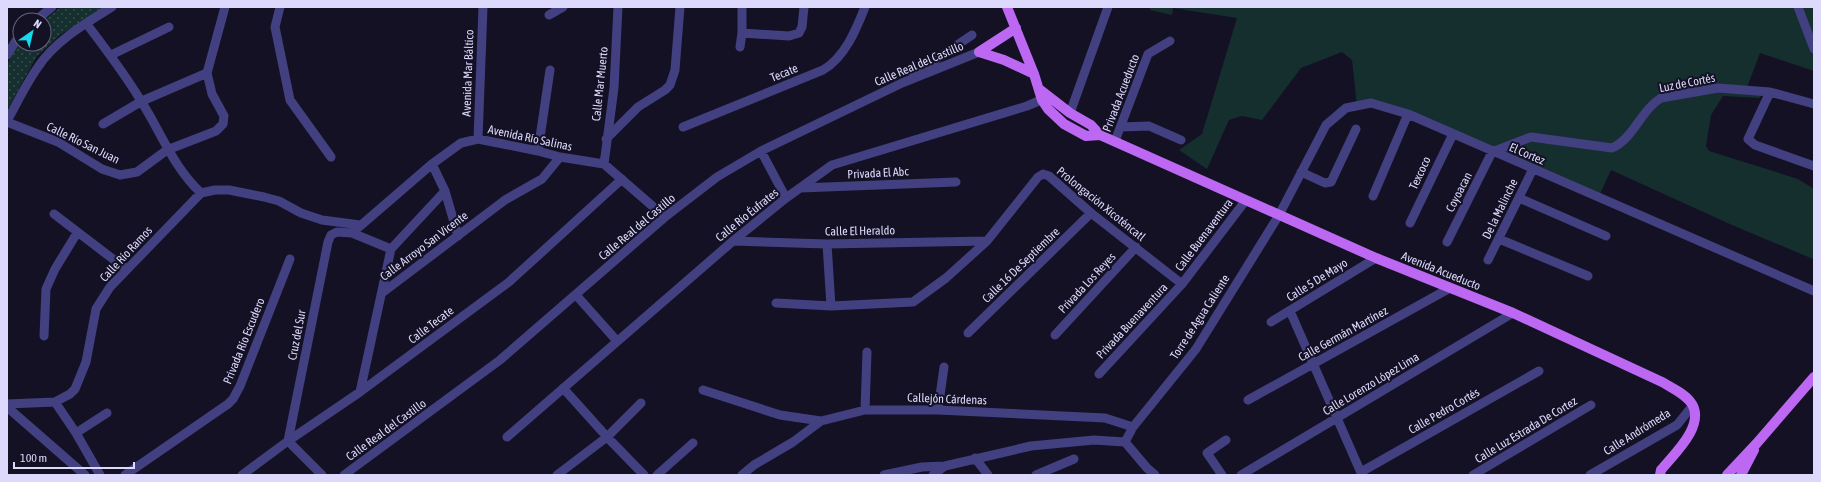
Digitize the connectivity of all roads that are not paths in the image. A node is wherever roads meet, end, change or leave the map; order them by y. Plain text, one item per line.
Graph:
1 (112, 7) edge
2 (225, 7) edge
3 (280, 7) edge
4 (483, 7) edge
5 (563, 7) edge
6 (618, 7) edge
7 (680, 7) edge
8 (742, 7) edge
9 (804, 7) edge
10 (865, 7) edge
11 (1007, 7) edge
12 (1108, 7) edge
13 (1798, 7) edge
14 (549, 15) dead end
15 (86, 23) junction
16 (169, 27) dead end
17 (1016, 28) junction
18 (742, 33) junction
19 (972, 35) dead end
20 (1170, 41) dead end
21 (740, 47) dead end
22 (1814, 49) edge
23 (979, 52) junction
24 (110, 55) junction
25 (550, 70) dead end
26 (207, 74) junction
27 (1034, 74) junction
28 (902, 83) junction
29 (1770, 92) junction
30 (1046, 98) junction
31 (142, 101) junction
32 (1814, 104) edge
33 (1070, 113) junction
34 (1408, 114) junction
35 (7, 121) edge
36 (103, 124) dead end
37 (683, 127) dead end
38 (1121, 127) junction
39 (1356, 129) dead end
40 (1453, 134) junction
41 (1100, 135) junction
42 (606, 138) junction
43 (478, 140) junction
44 (1181, 140) dead end
45 (1115, 141) junction
46 (167, 150) junction
47 (538, 151) junction
48 (761, 151) junction
49 (1492, 152) junction
50 (331, 157) dead end
51 (560, 157) junction
52 (432, 164) junction
53 (604, 164) junction
54 (1814, 166) edge
55 (1533, 169) junction
56 (1301, 172) junction
57 (622, 179) junction
58 (956, 182) dead end
59 (800, 188) junction
60 (445, 191) junction
61 (200, 193) junction
62 (1373, 196) dead end
63 (786, 198) junction
64 (1519, 198) junction
65 (1246, 200) junction
66 (1091, 213) junction
67 (54, 214) dead end
68 (1279, 215) junction
69 (666, 217) junction
70 (1410, 223) dead end
71 (360, 225) junction
72 (77, 233) junction
73 (352, 233) junction
74 (458, 236) junction
75 (1606, 236) dead end
76 (1499, 239) junction
77 (733, 241) junction
78 (987, 241) junction
79 (1447, 242) dead end
80 (826, 244) junction
81 (1136, 247) junction
82 (391, 249) junction
83 (1376, 258) junction
84 (290, 259) dead end
85 (1488, 260) dead end
86 (126, 269) junction
87 (1588, 276) dead end
88 (1182, 284) junction
89 (1450, 288) junction
90 (1814, 291) edge
91 (382, 293) junction
92 (576, 295) junction
93 (776, 303) dead end
94 (831, 306) junction
95 (1290, 311) junction
96 (1513, 313) junction
97 (1271, 322) dead end
98 (968, 333) dead end
99 (1055, 335) dead end
100 (44, 336) dead end
101 (617, 341) junction
102 (867, 352) dead end
103 (1314, 363) junction
104 (944, 366) dead end
105 (1539, 371) dead end
106 (1099, 374) dead end
107 (1814, 377) edge
108 (563, 388) junction
109 (703, 390) dead end
110 (360, 392) junction
111 (1248, 400) dead end
112 (55, 402) junction
113 (641, 403) dead end
114 (1591, 405) dead end
115 (1693, 405) junction
116 (7, 406) edge
117 (865, 410) junction
118 (938, 410) junction
119 (107, 413) dead end
120 (1339, 418) junction
121 (821, 421) junction
122 (1133, 427) junction
123 (76, 433) junction
124 (508, 437) dead end
125 (607, 437) junction
126 (1226, 440) dead end
127 (288, 441) junction
128 (1124, 442) junction
129 (693, 443) dead end
130 (1757, 443) junction
131 (975, 458) junction
132 (1074, 459) dead end
133 (945, 466) junction
134 (1144, 472) edge
135 (1362, 474) edge
136 (85, 475) edge
137 (100, 475) edge
138 (125, 475) edge
139 (242, 475) edge
140 (322, 475) edge
141 (344, 475) edge
142 (557, 475) edge
143 (644, 475) edge
144 (657, 475) edge
145 (742, 475) edge
146 (884, 475) edge
147 (934, 475) edge
148 (988, 475) edge
149 (1036, 475) edge
150 (1155, 475) edge
151 (1222, 475) edge
152 (1241, 475) edge
153 (1474, 475) edge
154 (1590, 475) edge
155 (1660, 475) edge
156 (1727, 475) edge
157 (1741, 475) edge

1 - 15 street
2 - 26 street
3 - 50 street
4 - 43 street, Avenida Mar Báltico
5 - 14 street
6 - 42 street, Calle Mar Muerto
7 - 42 street
8 - 18 street
9 - 18 street
10 - 37 street, Tecate
11 - 17 main road, Avenida Acueducto
12 - 33 street
13 - 22 street
15 - 24 street
15 - 35 street
16 - 24 street
17 - 23 main road
17 - 27 main road, Avenida Acueducto
18 - 21 street
19 - 28 street
20 - 38 street, Privada Acueducto
23 - 27 main road
23 - 28 street, Calle Real del Castillo
24 - 31 street
25 - 47 street
26 - 31 street
26 - 46 street, Calle Río San Juan
27 - 30 main road, Avenida Acueducto
28 - 48 street, Calle Real del Castillo
29 - 32 street, Luz de Cortés
29 - 49 street, Luz de Cortés
29 - 54 street
30 - 33 main road, Avenida Acueducto
30 - 41 main road, Avenida Acueducto
30 - 59 street, Calle Río Éufrates
31 - 36 street
31 - 46 street
33 - 41 main road, Avenida Acueducto
34 - 40 street, El Cortez
34 - 56 street, El Cortez
34 - 62 street
35 - 46 street, Calle Río San Juan
38 - 44 street
38 - 45 street, Privada Acueducto
39 - 56 street
40 - 49 street, El Cortez
40 - 70 street, Texcoco
41 - 45 main road, Avenida Acueducto
42 - 53 street, Calle Mar Muerto
43 - 47 street, Avenida Río Salinas
43 - 52 street, Avenida Río Salinas
45 - 65 main road, Avenida Acueducto
46 - 61 street
47 - 51 street, Avenida Río Salinas
48 - 63 street
48 - 69 street, Calle Real del Castillo
49 - 55 street, El Cortez
49 - 79 street, Coyoacan
51 - 53 street, Avenida Río Salinas
51 - 74 street, Calle Arroyo San Vicente
52 - 60 street
52 - 71 street, Avenida Río Salinas
53 - 57 street
55 - 64 street, De la Malinche
55 - 90 street, El Cortez
56 - 68 street, El Cortez
57 - 69 street
57 - 110 street, Calle Tecate
58 - 59 street, Privada El Abc
59 - 63 street, Calle Río Éufrates
60 - 74 street
60 - 82 street
61 - 71 street
61 - 86 street, Calle Río Ramos
63 - 77 street, Calle Río Éufrates
64 - 75 street
64 - 76 street, De la Malinche
65 - 68 main road, Avenida Acueducto
65 - 88 street, Calle Buenaventura
66 - 78 street, Prolongación Xicoténcatl
66 - 81 street, Prolongación Xicoténcatl
66 - 98 street, Calle 16 De Septiembre
67 - 72 street
68 - 83 main road, Avenida Acueducto
68 - 122 street, Torre de Agua Caliente
69 - 92 street, Calle Real del Castillo
71 - 73 street, Avenida Río Salinas
72 - 86 street
72 - 100 street
73 - 82 street
73 - 127 street, Cruz del Sur
74 - 91 street, Calle Arroyo San Vicente
76 - 85 street, De la Malinche
76 - 87 street
77 - 80 street, Calle El Heraldo
77 - 101 street, Calle Río Éufrates
78 - 80 street, Calle El Heraldo
78 - 94 street, Prolongación Xicoténcatl
80 - 94 street
81 - 88 street, Prolongación Xicoténcatl
81 - 99 street, Privada Los Reyes
82 - 91 street
83 - 89 main road, Avenida Acueducto
83 - 95 street, Calle 5 De Mayo
84 - 138 street, Privada Río Escudero
86 - 112 street, Calle Río Ramos
88 - 106 street, Privada Buenaventura
89 - 96 main road, Avenida Acueducto
89 - 103 street, Calle Germán Martínez
91 - 110 street, Calle Arroyo San Vicente
92 - 101 street
92 - 141 street, Calle Real del Castillo
93 - 94 street, Prolongación Xicoténcatl
95 - 97 street, Calle 5 De Mayo
95 - 103 street
96 - 115 main road, Avenida Acueducto
96 - 120 street, Calle Lorenzo López Lima
101 - 108 street, Calle Río Éufrates
102 - 117 street
103 - 111 street, Calle Germán Martínez
103 - 120 street
104 - 118 street
105 - 135 street, Calle Pedro Cortés
107 - 130 main road
108 - 124 street, Calle Río Éufrates
108 - 125 street
109 - 121 street, Callejón Cárdenas
110 - 127 street, Calle Tecate
112 - 116 street, Calle Río Ramos
112 - 123 street
113 - 125 street
114 - 153 street, Calle Luz Estrada De Cortez
115 - 154 street, Calle Andrómeda
115 - 155 main road
116 - 136 street
117 - 118 street, Callejón Cárdenas
117 - 121 street, Callejón Cárdenas
118 - 122 street, Callejón Cárdenas
119 - 123 street
120 - 135 street
120 - 152 street, Calle Lorenzo López Lima
121 - 145 street
122 - 128 street
123 - 137 street
125 - 142 street
125 - 143 street
126 - 151 street
127 - 139 street, Calle Tecate
127 - 140 street
128 - 131 street
128 - 134 street
129 - 144 street
130 - 156 main road
130 - 157 main road
131 - 133 street
131 - 148 street
132 - 149 street
133 - 146 street
133 - 147 street
134 - 150 street

